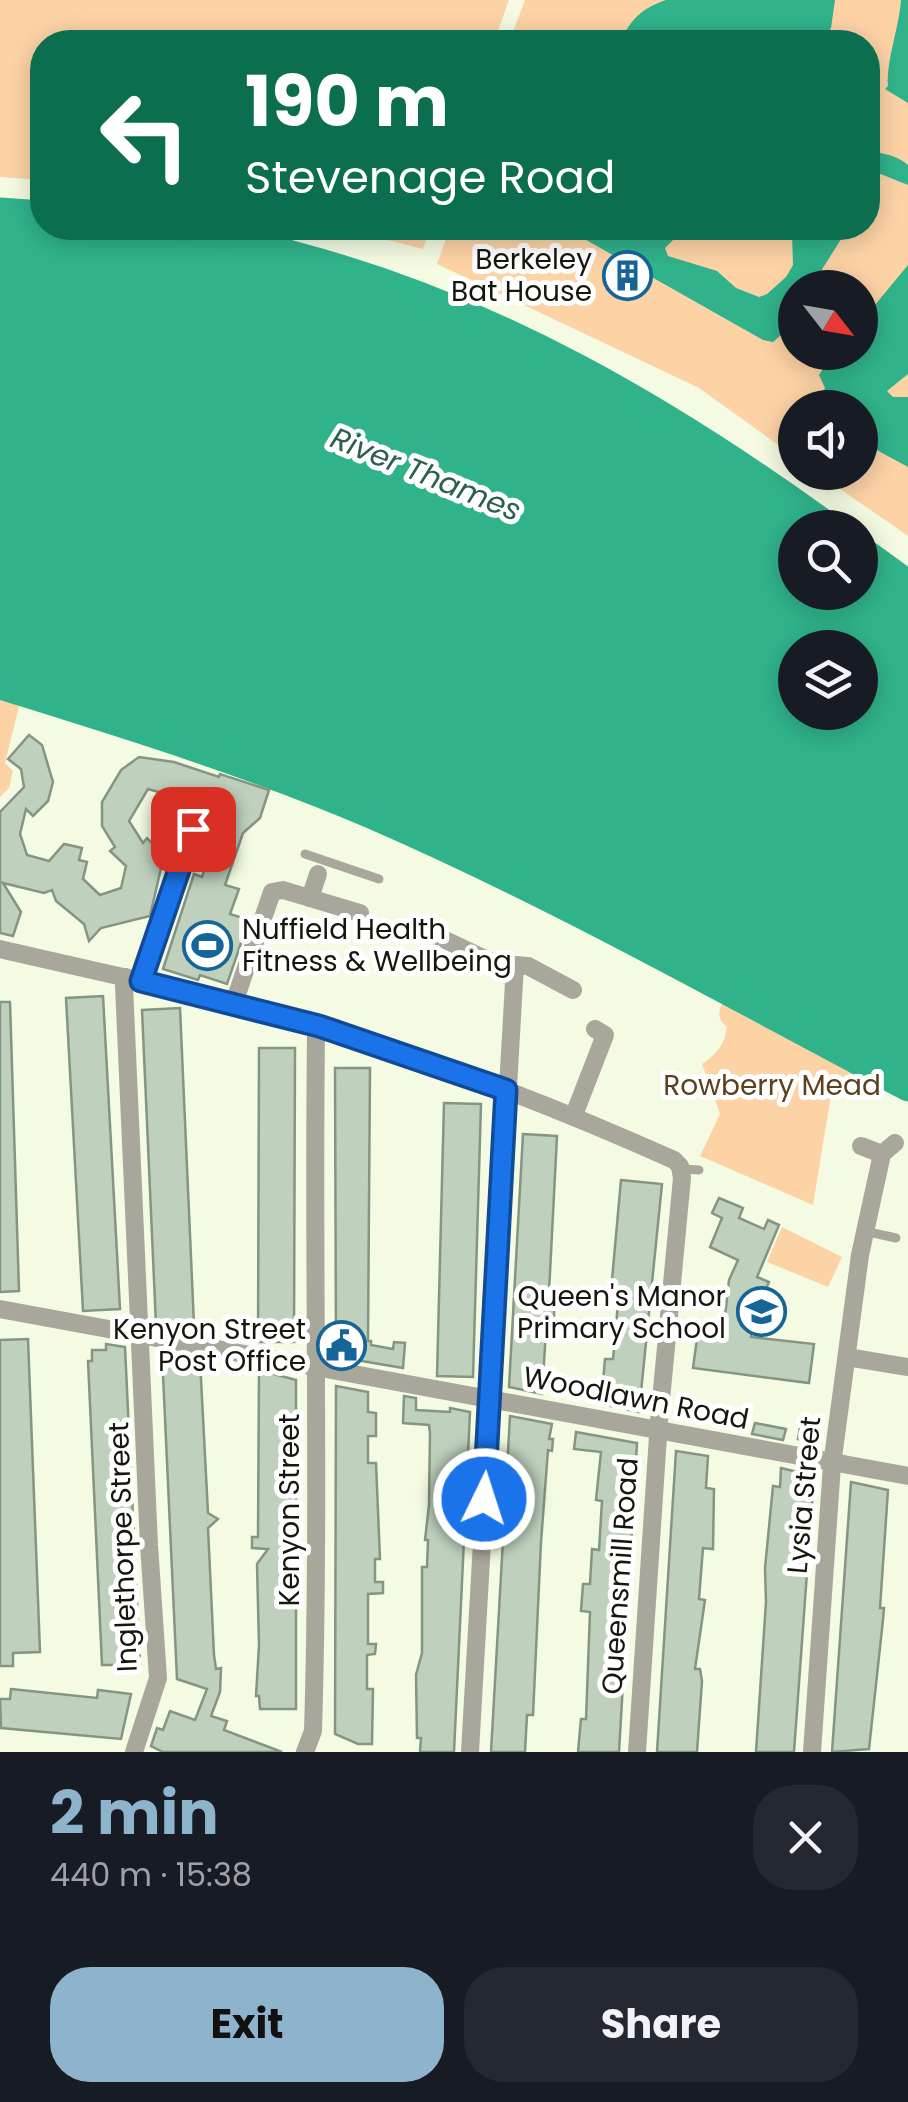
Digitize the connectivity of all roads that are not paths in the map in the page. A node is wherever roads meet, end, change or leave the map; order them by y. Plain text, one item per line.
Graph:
1 (193, 829) dead end
2 (305, 854) dead end
3 (321, 867) junction
4 (379, 879) dead end
5 (310, 898) junction
6 (360, 914) dead end
7 (435, 935) dead end
8 (0, 949) edge
9 (515, 965) junction
10 (134, 979) junction
11 (573, 990) dead end
12 (234, 1004) junction
13 (319, 1026) junction
14 (606, 1032) dead end
15 (506, 1090) junction
16 (574, 1115) junction
17 (862, 1146) dead end
18 (863, 1237) junction
19 (896, 1238) dead end
20 (0, 1309) edge
21 (141, 1334) junction
22 (847, 1357) junction
23 (316, 1366) junction
24 (908, 1367) edge
25 (491, 1398) junction
26 (658, 1430) junction
27 (832, 1464) junction
28 (908, 1476) edge
29 (134, 1752) edge
30 (305, 1752) edge
31 (470, 1752) edge
32 (637, 1752) edge
33 (812, 1752) edge

1 - 10 lane
2 - 3 lane
3 - 4 lane
3 - 5 street
5 - 6 street
5 - 12 street
7 - 9 street
8 - 10 street
9 - 11 street
9 - 15 street
10 - 12 street
10 - 21 street, Inglethorpe Street
12 - 13 street
13 - 15 street
13 - 23 street, Kenyon Street
14 - 16 street
15 - 16 street
15 - 25 street
16 - 26 street, Queensmill Road
17 - 18 street, Lysia Street
18 - 19 lane
18 - 22 street, Lysia Street
20 - 21 street, Woodlawn Road
21 - 23 street, Woodlawn Road
21 - 29 street, Inglethorpe Street
22 - 24 street
22 - 27 street, Lysia Street
23 - 25 street, Woodlawn Road
23 - 30 street, Kenyon Street
25 - 26 street, Woodlawn Road
25 - 31 street
26 - 27 street, Woodlawn Road
26 - 32 street, Queensmill Road
27 - 28 street, Woodlawn Road
27 - 33 street, Lysia Street

